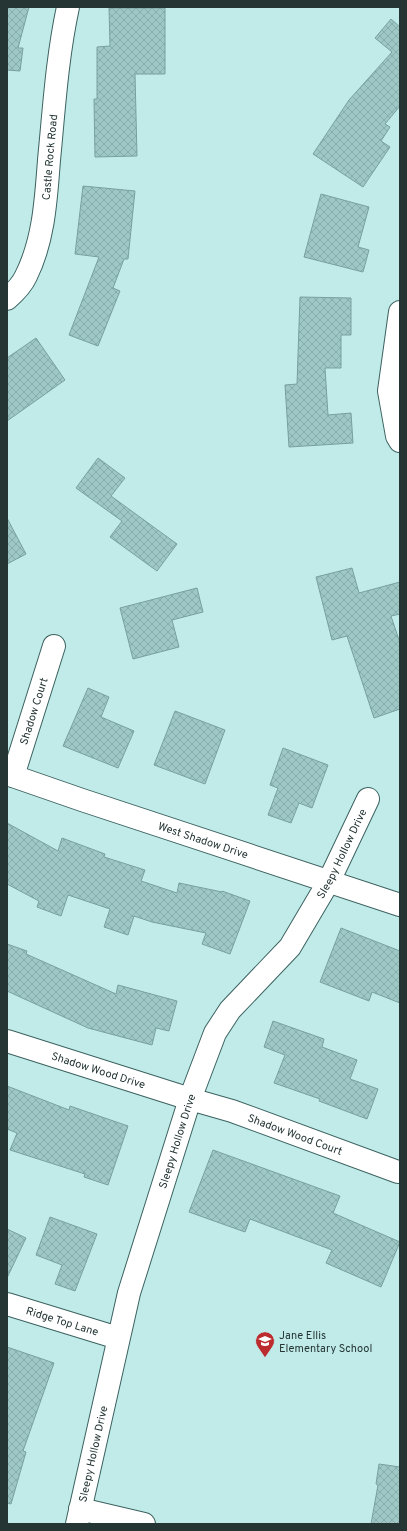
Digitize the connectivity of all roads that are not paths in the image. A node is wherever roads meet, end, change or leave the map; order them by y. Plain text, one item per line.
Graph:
1 (68, 7) edge
2 (7, 298) edge
3 (400, 312) edge
4 (400, 442) edge
5 (54, 646) dead end
6 (10, 775) edge
7 (368, 799) dead end
8 (328, 881) junction
9 (400, 905) edge
10 (7, 1041) edge
11 (190, 1099) junction
12 (398, 1172) dead end
13 (7, 1304) edge
14 (118, 1338) junction
15 (78, 1517) edge
16 (144, 1524) edge

1 - 2 street, Castle Rock Road
3 - 4 street
5 - 6 street, Shadow Court
6 - 8 street, West Shadow Drive
7 - 8 street, Sleepy Hollow Drive
8 - 9 street, West Shadow Drive
8 - 11 street, Sleepy Hollow Drive
10 - 11 street, Shadow Wood Drive
11 - 12 street, Shadow Wood Court
11 - 14 street, Sleepy Hollow Drive
13 - 14 street, Ridge Top Lane
14 - 15 street, Sleepy Hollow Drive
15 - 16 street

